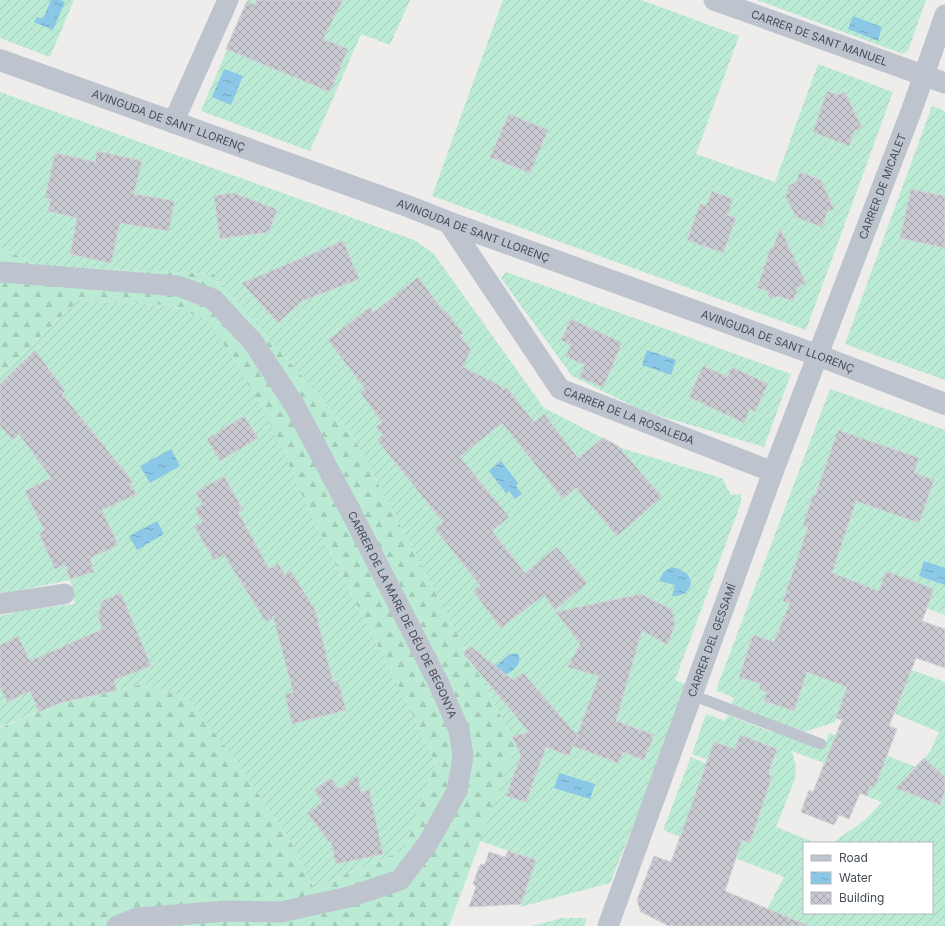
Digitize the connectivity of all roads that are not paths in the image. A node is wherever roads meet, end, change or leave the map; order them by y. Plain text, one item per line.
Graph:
1 (228, 0) edge
2 (714, 0) edge
3 (945, 15) edge
4 (0, 60) edge
5 (925, 76) junction
6 (945, 83) edge
7 (173, 123) junction
8 (448, 222) junction
9 (0, 272) edge
10 (817, 355) junction
11 (945, 404) edge
12 (773, 472) junction
13 (64, 594) dead end
14 (0, 604) edge
15 (692, 695) junction
16 (821, 744) dead end
17 (613, 924) edge
18 (117, 926) edge

1 - 7 street
2 - 5 street, CARRER DE SANT MANUEL
3 - 5 street, CARRER DE MICALET
4 - 7 street, AVINGUDA DE SANT LLORENÇ
5 - 6 street, CARRER DE SANT MANUEL
5 - 10 street, CARRER DE MICALET
7 - 8 street, AVINGUDA DE SANT LLORENÇ
8 - 10 street, AVINGUDA DE SANT LLORENÇ
8 - 12 street, CARRER DE LA ROSALEDA
9 - 18 street, CARRER DE LA MARE DE DÉU DE BEGONYA
10 - 11 street, AVINGUDA DE SANT LLORENÇ
10 - 12 street, CARRER DEL GESSAMÍ
12 - 15 street, CARRER DEL GESSAMÍ
13 - 14 street
15 - 16 lane
15 - 17 street, CARRER DEL GESSAMÍ

